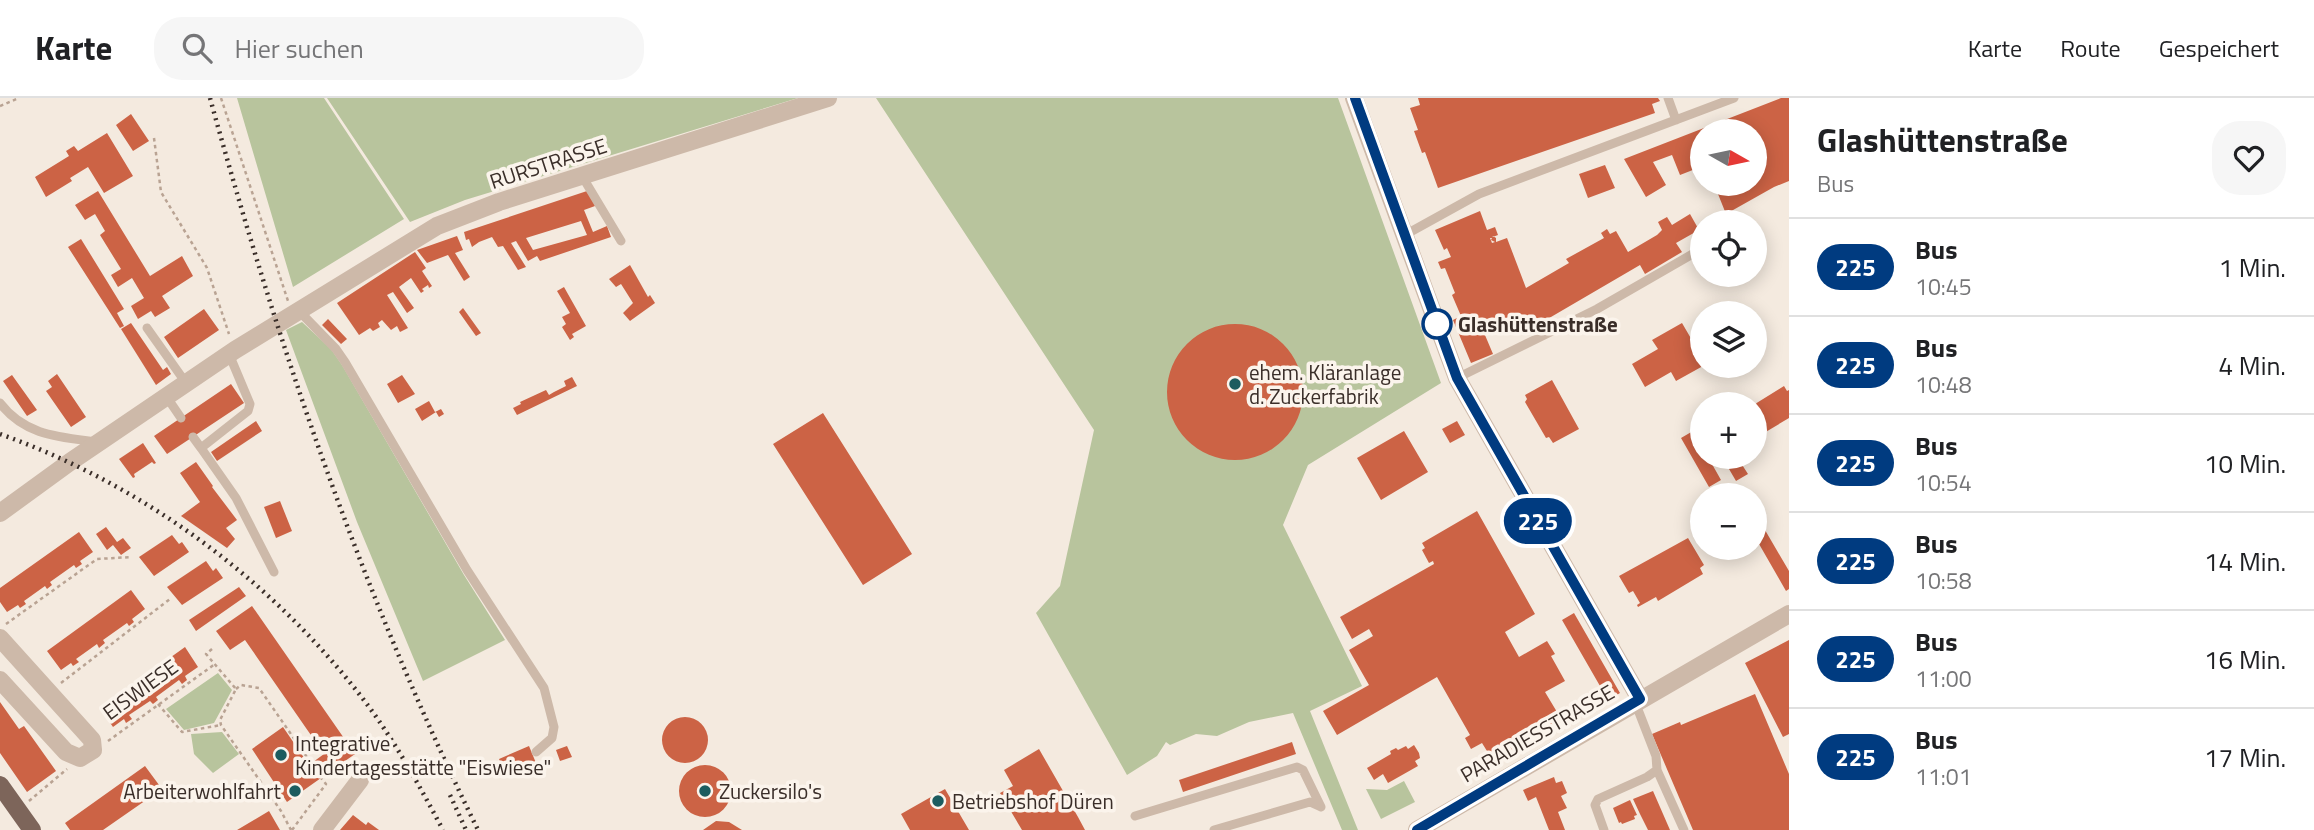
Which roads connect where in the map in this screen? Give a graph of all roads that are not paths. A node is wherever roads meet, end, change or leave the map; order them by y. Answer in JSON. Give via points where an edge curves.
{"nodes":[{"id":1,"x":828,"y":98,"type":"edge"},
{"id":2,"x":1354,"y":98,"type":"edge"},
{"id":3,"x":1668,"y":98,"type":"edge"},
{"id":4,"x":1734,"y":98,"type":"edge"},
{"id":5,"x":1676,"y":120,"type":"junction"},
{"id":6,"x":582,"y":176,"type":"junction"},
{"id":7,"x":1406,"y":237,"type":"junction"},
{"id":8,"x":621,"y":241,"type":"dead end"},
{"id":9,"x":1690,"y":255,"type":"edge"},
{"id":10,"x":295,"y":313,"type":"junction"},
{"id":11,"x":147,"y":328,"type":"dead end"},
{"id":12,"x":232,"y":352,"type":"junction"},
{"id":13,"x":1457,"y":378,"type":"junction"},
{"id":14,"x":186,"y":383,"type":"junction"},
{"id":15,"x":166,"y":396,"type":"junction"},
{"id":16,"x":0,"y":403,"type":"edge"},
{"id":17,"x":181,"y":418,"type":"dead end"},
{"id":18,"x":193,"y":437,"type":"dead end"},
{"id":19,"x":99,"y":442,"type":"junction"},
{"id":20,"x":201,"y":448,"type":"junction"},
{"id":21,"x":0,"y":513,"type":"edge"},
{"id":22,"x":274,"y":572,"type":"dead end"},
{"id":23,"x":1789,"y":614,"type":"edge"},
{"id":24,"x":0,"y":638,"type":"edge"},
{"id":25,"x":0,"y":680,"type":"edge"},
{"id":26,"x":1637,"y":701,"type":"junction"},
{"id":27,"x":537,"y":752,"type":"dead end"},
{"id":28,"x":1657,"y":770,"type":"junction"},
{"id":29,"x":360,"y":780,"type":"dead end"},
{"id":30,"x":0,"y":785,"type":"edge"},
{"id":31,"x":1136,"y":816,"type":"dead end"},
{"id":32,"x":32,"y":830,"type":"edge"},
{"id":33,"x":322,"y":830,"type":"edge"},
{"id":34,"x":1214,"y":830,"type":"edge"},
{"id":35,"x":1418,"y":830,"type":"edge"},
{"id":36,"x":1604,"y":830,"type":"edge"},
{"id":37,"x":1684,"y":830,"type":"edge"}],
"edges":[{"from":1,"to":6,"type":"street","name":"RURSTRASSE"},
{"from":2,"to":7,"type":"street"},
{"from":3,"to":5,"type":"lane"},
{"from":4,"to":5,"type":"lane"},
{"from":5,"to":7,"type":"lane","via":[[1479,194]]},
{"from":6,"to":8,"type":"lane"},
{"from":6,"to":10,"type":"street","name":"RURSTRASSE","via":[[437,226]]},
{"from":7,"to":13,"type":"street"},
{"from":9,"to":13,"type":"lane","via":[[1597,309]]},
{"from":10,"to":12,"type":"street","name":"RURSTRASSE"},
{"from":10,"to":27,"type":"lane","via":[[345,362],[467,570],[544,688],[554,727],[552,738]]},
{"from":11,"to":14,"type":"lane"},
{"from":12,"to":14,"type":"street","name":"RURSTRASSE"},
{"from":12,"to":20,"type":"lane","via":[[250,404]]},
{"from":13,"to":26,"type":"street"},
{"from":14,"to":15,"type":"street","name":"RURSTRASSE"},
{"from":15,"to":17,"type":"lane"},
{"from":15,"to":19,"type":"street","name":"RURSTRASSE"},
{"from":16,"to":19,"type":"lane","via":[[11,418],[34,430]]},
{"from":18,"to":20,"type":"lane"},
{"from":19,"to":21,"type":"street","name":"RURSTRASSE"},
{"from":20,"to":22,"type":"lane","via":[[236,498]]},
{"from":23,"to":26,"type":"street","name":"PARADIESSTRASSE"},
{"from":24,"to":25,"type":"street","name":"EISWIESE","via":[[92,740],[87,754],[66,752]]},
{"from":26,"to":28,"type":"lane"},
{"from":26,"to":35,"type":"street","name":"PARADIESSTRASSE"},
{"from":28,"to":36,"type":"lane","via":[[1598,799],[1595,805]]},
{"from":28,"to":37,"type":"lane"},
{"from":29,"to":33,"type":"street"},
{"from":30,"to":32,"type":"main road"},
{"from":31,"to":34,"type":"lane","via":[[1297,767],[1303,770],[1321,807],[1310,802]]}]}
